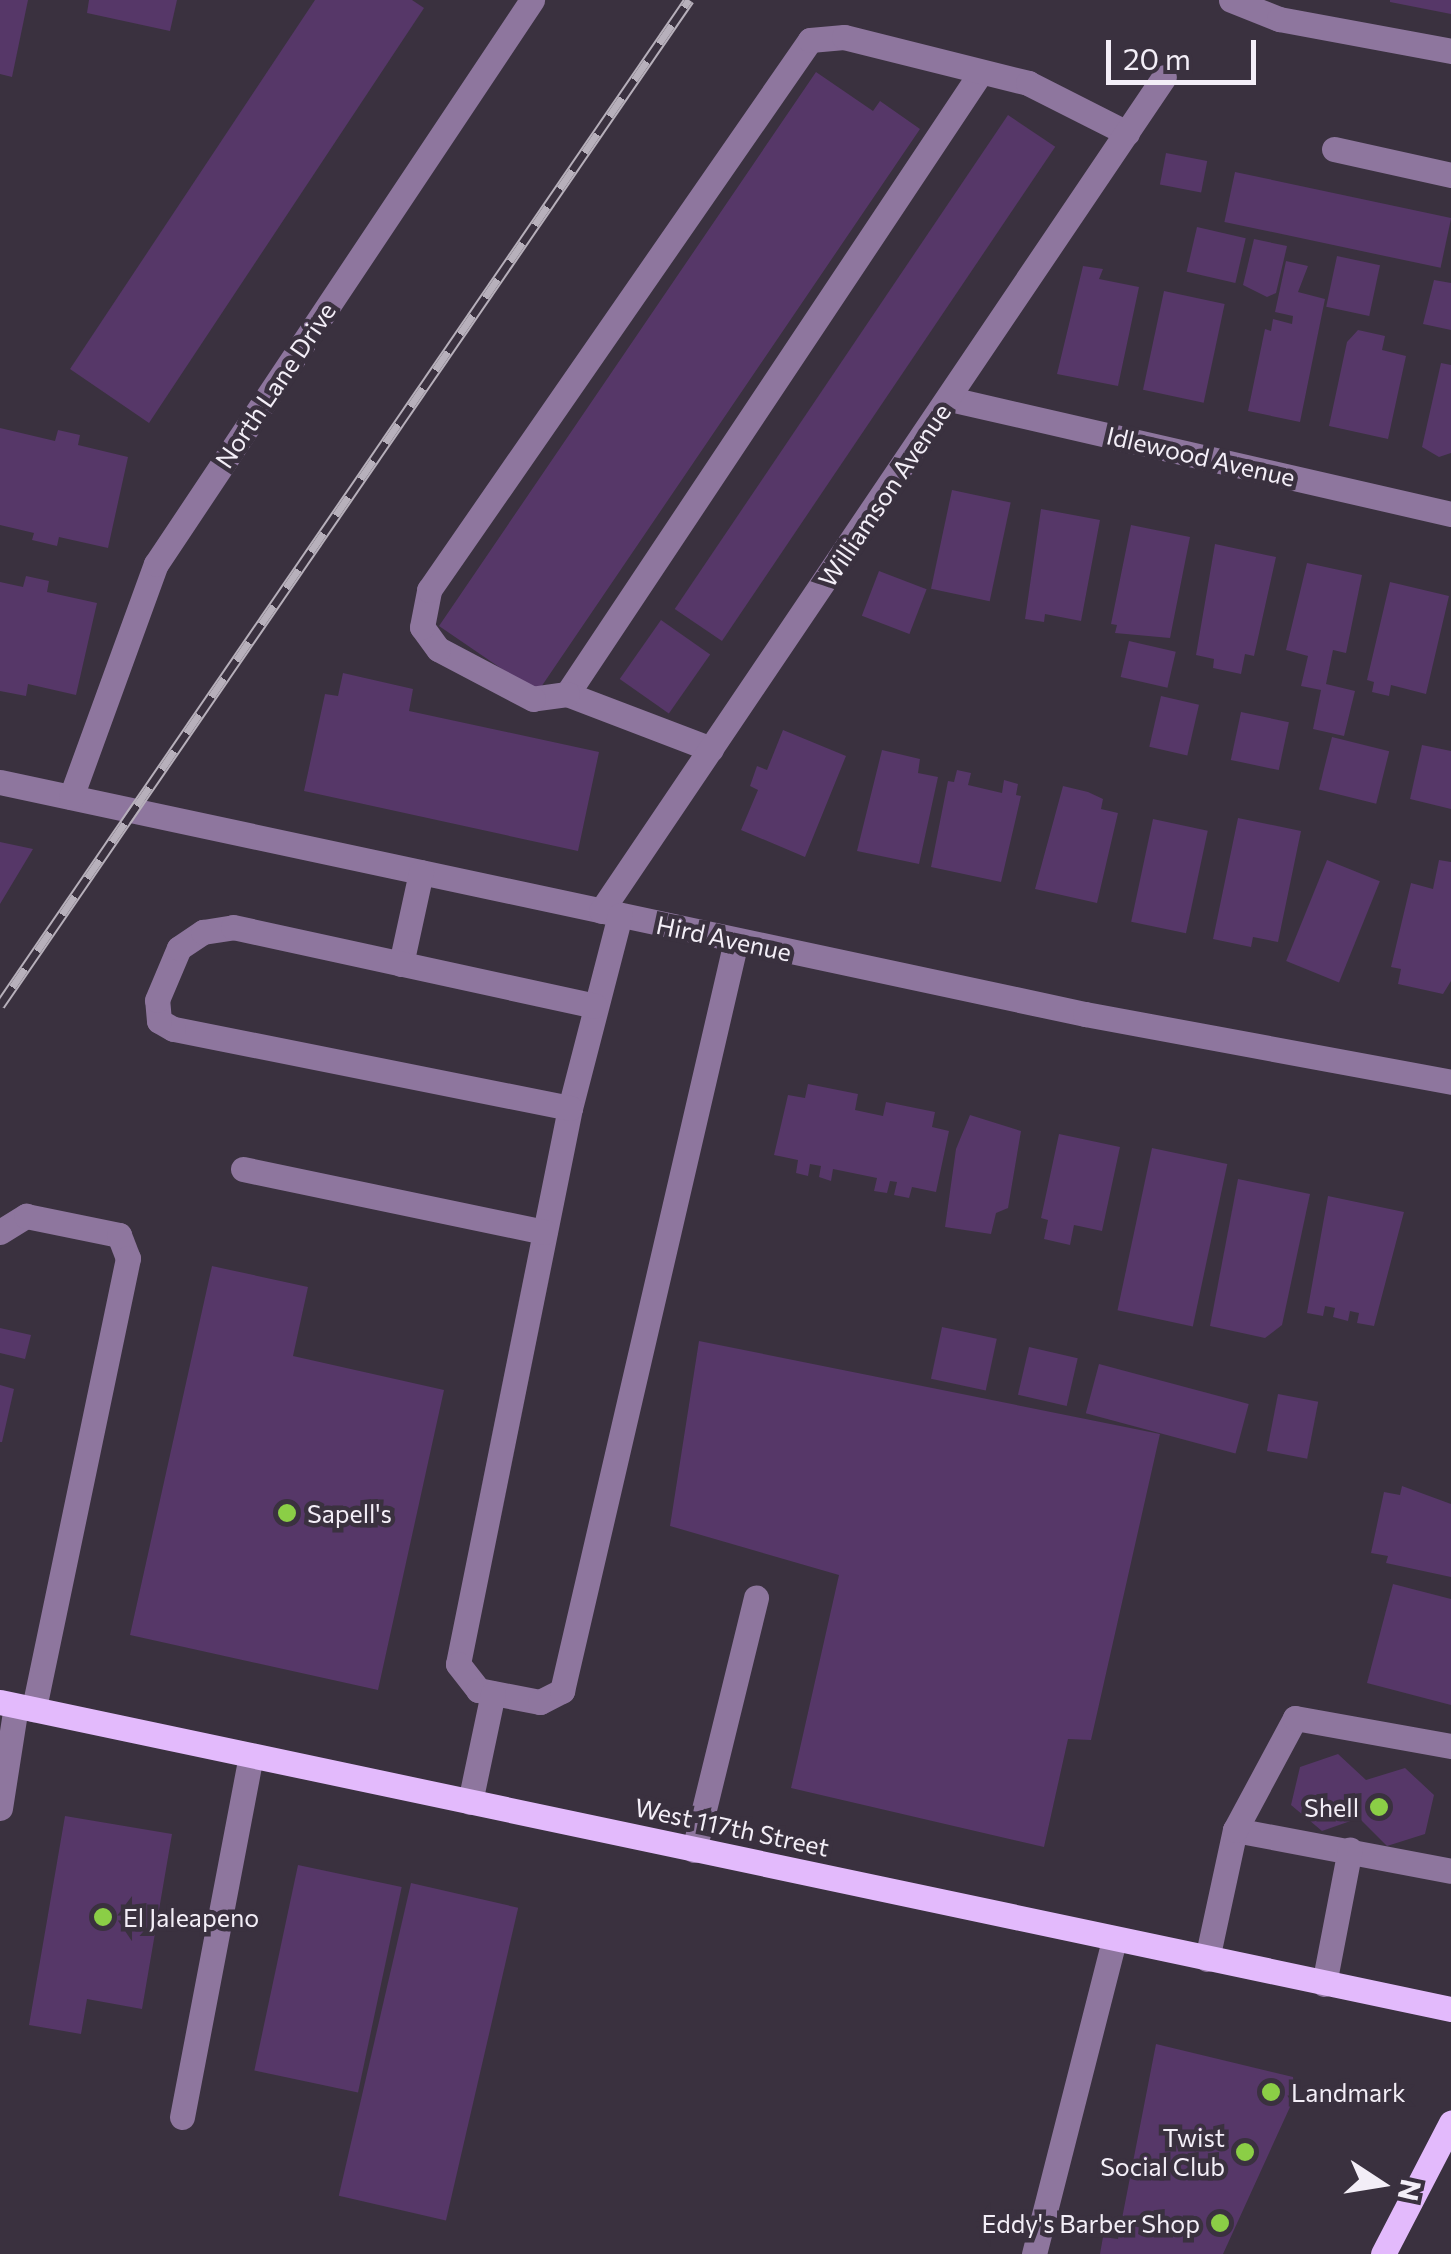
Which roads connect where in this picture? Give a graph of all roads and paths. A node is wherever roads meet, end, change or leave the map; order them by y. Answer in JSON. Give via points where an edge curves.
{"nodes":[{"id":1,"x":532,"y":0,"type":"edge"},
{"id":2,"x":1231,"y":0,"type":"edge"},
{"id":3,"x":1451,"y":51,"type":"edge"},
{"id":4,"x":981,"y":72,"type":"junction"},
{"id":5,"x":1164,"y":77,"type":"dead end"},
{"id":6,"x":1127,"y":133,"type":"junction"},
{"id":7,"x":1334,"y":149,"type":"dead end"},
{"id":8,"x":1451,"y":175,"type":"edge"},
{"id":9,"x":950,"y":399,"type":"junction"},
{"id":10,"x":1451,"y":514,"type":"edge"},
{"id":11,"x":567,"y":694,"type":"junction"},
{"id":12,"x":711,"y":749,"type":"junction"},
{"id":13,"x":0,"y":782,"type":"edge"},
{"id":14,"x":71,"y":798,"type":"junction"},
{"id":15,"x":421,"y":872,"type":"junction"},
{"id":16,"x":610,"y":913,"type":"junction"},
{"id":17,"x":736,"y":941,"type":"junction"},
{"id":18,"x":400,"y":964,"type":"junction"},
{"id":19,"x":594,"y":1006,"type":"junction"},
{"id":20,"x":1451,"y":1082,"type":"edge"},
{"id":21,"x":570,"y":1108,"type":"junction"},
{"id":22,"x":243,"y":1169,"type":"dead end"},
{"id":23,"x":0,"y":1232,"type":"edge"},
{"id":24,"x":544,"y":1232,"type":"junction"},
{"id":25,"x":756,"y":1597,"type":"dead end"},
{"id":26,"x":493,"y":1693,"type":"junction"},
{"id":27,"x":17,"y":1706,"type":"edge"},
{"id":28,"x":1451,"y":1746,"type":"edge"},
{"id":29,"x":251,"y":1756,"type":"junction"},
{"id":30,"x":470,"y":1802,"type":"junction"},
{"id":31,"x":0,"y":1808,"type":"edge"},
{"id":32,"x":1235,"y":1830,"type":"junction"},
{"id":33,"x":1350,"y":1849,"type":"junction"},
{"id":34,"x":694,"y":1850,"type":"junction"},
{"id":35,"x":1451,"y":1870,"type":"edge"},
{"id":36,"x":1114,"y":1939,"type":"junction"},
{"id":37,"x":1207,"y":1959,"type":"junction"},
{"id":38,"x":1324,"y":1984,"type":"junction"},
{"id":39,"x":1451,"y":2009,"type":"edge"},
{"id":40,"x":182,"y":2117,"type":"dead end"},
{"id":41,"x":1451,"y":2123,"type":"edge"},
{"id":42,"x":1034,"y":2254,"type":"edge"},
{"id":43,"x":1383,"y":2254,"type":"edge"}],
"edges":[{"from":1,"to":14,"type":"street","name":"North Lane Drive","via":[[156,564]]},
{"from":2,"to":3,"type":"street","via":[[1279,18]]},
{"from":4,"to":6,"type":"street","via":[[1028,84]]},
{"from":4,"to":11,"type":"street"},
{"from":4,"to":11,"type":"street","via":[[844,37],[810,40],[429,590],[422,626],[438,649],[532,699]]},
{"from":5,"to":6,"type":"street","name":"Williamson Avenue"},
{"from":6,"to":9,"type":"street","name":"Williamson Avenue"},
{"from":7,"to":8,"type":"street"},
{"from":9,"to":10,"type":"street","name":"Idlewood Avenue"},
{"from":9,"to":12,"type":"street","name":"Williamson Avenue"},
{"from":11,"to":12,"type":"street"},
{"from":12,"to":16,"type":"street","name":"Williamson Avenue"},
{"from":13,"to":14,"type":"street","name":"Hird Avenue"},
{"from":14,"to":15,"type":"street","name":"Hird Avenue"},
{"from":15,"to":16,"type":"street","name":"Hird Avenue"},
{"from":15,"to":18,"type":"street"},
{"from":16,"to":17,"type":"street","name":"Hird Avenue"},
{"from":16,"to":19,"type":"street","name":"Williamson Avenue"},
{"from":17,"to":20,"type":"street","name":"Hird Avenue"},
{"from":17,"to":26,"type":"street","via":[[562,1691],[540,1702]]},
{"from":18,"to":19,"type":"street"},
{"from":18,"to":21,"type":"street","via":[[233,927],[203,932],[179,948],[156,1000],[159,1021]]},
{"from":19,"to":21,"type":"street","name":"Williamson Avenue"},
{"from":21,"to":24,"type":"street","name":"Williamson Avenue"},
{"from":22,"to":24,"type":"street"},
{"from":23,"to":27,"type":"street","via":[[26,1216],[119,1235],[128,1258]]},
{"from":24,"to":26,"type":"street","name":"Williamson Avenue","via":[[458,1664],[464,1681]]},
{"from":25,"to":34,"type":"street"},
{"from":26,"to":30,"type":"street"},
{"from":27,"to":29,"type":"main road","name":"West 117th Street"},
{"from":27,"to":31,"type":"street"},
{"from":28,"to":32,"type":"street","via":[[1294,1718]]},
{"from":29,"to":30,"type":"main road","name":"West 117th Street"},
{"from":29,"to":40,"type":"street"},
{"from":30,"to":34,"type":"main road","name":"West 117th Street"},
{"from":32,"to":33,"type":"street"},
{"from":32,"to":37,"type":"street"},
{"from":33,"to":35,"type":"street"},
{"from":33,"to":38,"type":"street"},
{"from":34,"to":36,"type":"main road","name":"West 117th Street"},
{"from":36,"to":37,"type":"main road","name":"West 117th Street"},
{"from":36,"to":42,"type":"street"},
{"from":37,"to":38,"type":"main road","name":"West 117th Street"},
{"from":38,"to":39,"type":"main road","name":"West 117th Street"},
{"from":41,"to":43,"type":"main road"}]}
